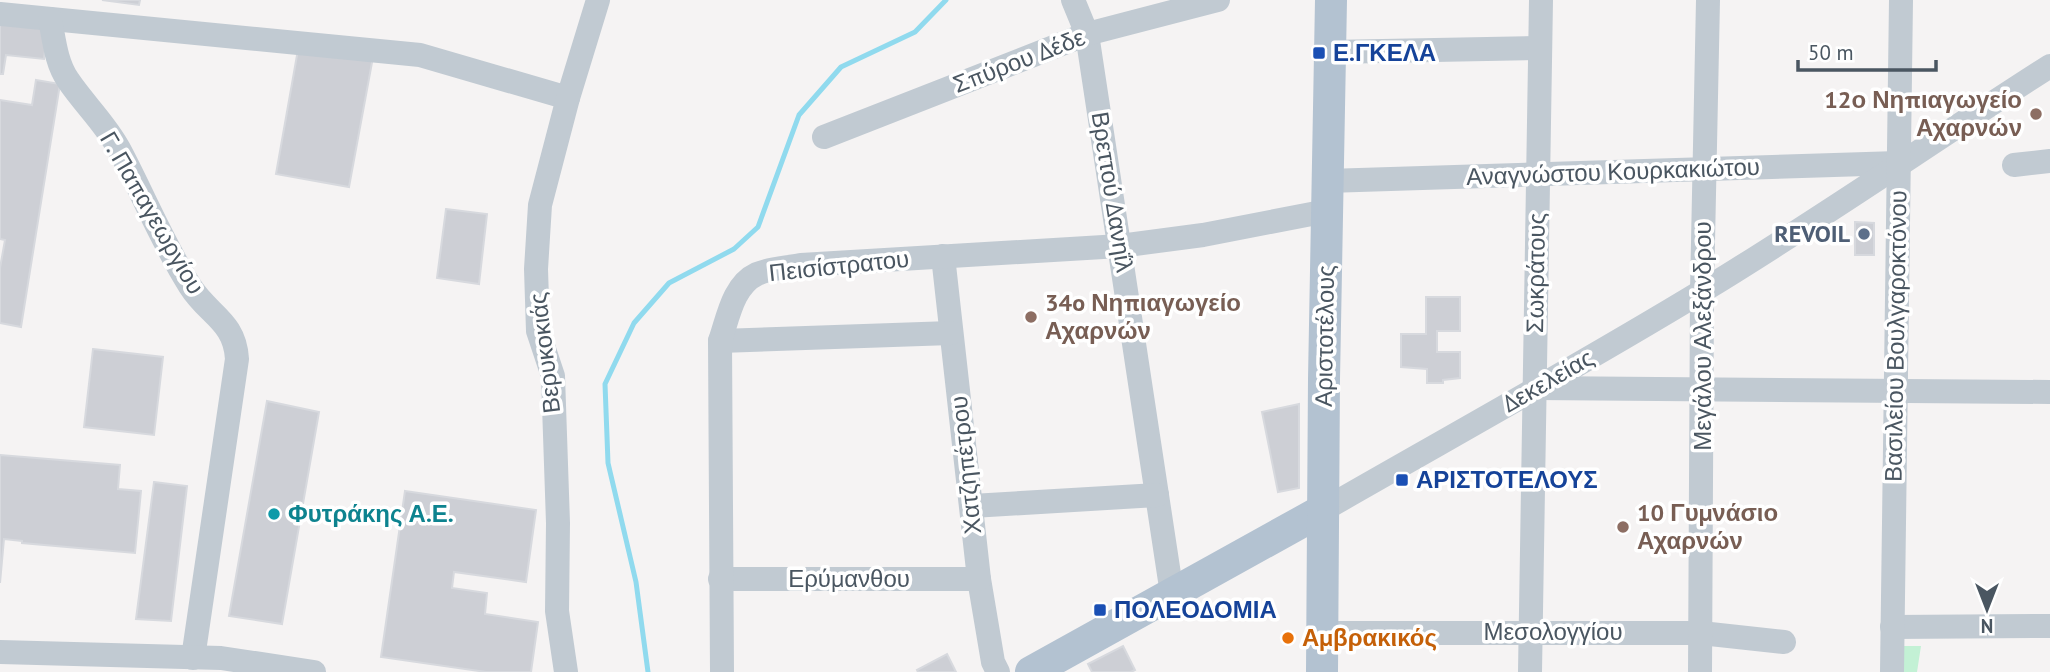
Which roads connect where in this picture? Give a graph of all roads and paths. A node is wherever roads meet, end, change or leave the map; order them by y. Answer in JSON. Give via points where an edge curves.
{"nodes":[{"id":1,"x":598,"y":0,"type":"edge"},
{"id":2,"x":1073,"y":0,"type":"edge"},
{"id":3,"x":1218,"y":0,"type":"edge"},
{"id":4,"x":1331,"y":0,"type":"edge"},
{"id":5,"x":1541,"y":0,"type":"edge"},
{"id":6,"x":1708,"y":0,"type":"edge"},
{"id":7,"x":1901,"y":0,"type":"edge"},
{"id":8,"x":0,"y":14,"type":"edge"},
{"id":9,"x":50,"y":19,"type":"junction"},
{"id":10,"x":1087,"y":34,"type":"junction"},
{"id":11,"x":1539,"y":48,"type":"junction"},
{"id":12,"x":1330,"y":51,"type":"junction"},
{"id":13,"x":2050,"y":66,"type":"edge"},
{"id":14,"x":568,"y":98,"type":"junction"},
{"id":15,"x":824,"y":137,"type":"dead end"},
{"id":16,"x":2050,"y":161,"type":"edge"},
{"id":17,"x":1898,"y":163,"type":"junction"},
{"id":18,"x":2014,"y":165,"type":"dead end"},
{"id":19,"x":1704,"y":169,"type":"junction"},
{"id":20,"x":1538,"y":174,"type":"junction"},
{"id":21,"x":1327,"y":196,"type":"junction"},
{"id":22,"x":1120,"y":246,"type":"junction"},
{"id":23,"x":943,"y":256,"type":"junction"},
{"id":24,"x":1702,"y":291,"type":"junction"},
{"id":25,"x":951,"y":332,"type":"junction"},
{"id":26,"x":720,"y":341,"type":"junction"},
{"id":27,"x":1585,"y":359,"type":"junction"},
{"id":28,"x":1535,"y":388,"type":"junction"},
{"id":29,"x":1592,"y":388,"type":"junction"},
{"id":30,"x":1703,"y":389,"type":"junction"},
{"id":31,"x":1896,"y":391,"type":"junction"},
{"id":32,"x":2050,"y":392,"type":"edge"},
{"id":33,"x":1157,"y":495,"type":"junction"},
{"id":34,"x":972,"y":506,"type":"junction"},
{"id":35,"x":1323,"y":510,"type":"junction"},
{"id":36,"x":720,"y":579,"type":"junction"},
{"id":37,"x":979,"y":579,"type":"junction"},
{"id":38,"x":1172,"y":594,"type":"junction"},
{"id":39,"x":2050,"y":626,"type":"edge"},
{"id":40,"x":1892,"y":627,"type":"junction"},
{"id":41,"x":1530,"y":631,"type":"junction"},
{"id":42,"x":1701,"y":633,"type":"junction"},
{"id":43,"x":1322,"y":634,"type":"junction"},
{"id":44,"x":1784,"y":642,"type":"dead end"},
{"id":45,"x":0,"y":652,"type":"edge"},
{"id":46,"x":192,"y":658,"type":"junction"},
{"id":47,"x":252,"y":667,"type":"edge"},
{"id":48,"x":314,"y":672,"type":"edge"},
{"id":49,"x":566,"y":672,"type":"edge"},
{"id":50,"x":722,"y":672,"type":"edge"},
{"id":51,"x":998,"y":672,"type":"edge"},
{"id":52,"x":1031,"y":672,"type":"edge"},
{"id":53,"x":1322,"y":672,"type":"edge"},
{"id":54,"x":1530,"y":672,"type":"edge"},
{"id":55,"x":1700,"y":672,"type":"edge"},
{"id":56,"x":1892,"y":672,"type":"edge"}],
"edges":[{"from":1,"to":14,"type":"street","name":"Βερυκοκιάς"},
{"from":2,"to":10,"type":"street","name":"Βρεττού Δανηΐλ"},
{"from":3,"to":10,"type":"street","name":"Σπύρου Δέδε"},
{"from":4,"to":12,"type":"main road","name":"Αριστοτέλους"},
{"from":5,"to":11,"type":"street","name":"Σωκράτους"},
{"from":6,"to":19,"type":"street","name":"Μεγάλου Αλεξάνδρου"},
{"from":7,"to":17,"type":"street","name":"Βασιλείου Βουλγαροκτόνου"},
{"from":8,"to":9,"type":"street"},
{"from":9,"to":14,"type":"street","via":[[420,55]]},
{"from":9,"to":46,"type":"street","name":"Γ. Παπαγεωργίου","via":[[67,79],[117,146],[192,289],[230,329],[236,345]]},
{"from":10,"to":15,"type":"street","name":"Σπύρου Δέδε"},
{"from":10,"to":22,"type":"street","name":"Βρεττού Δανηΐλ"},
{"from":11,"to":12,"type":"street"},
{"from":11,"to":20,"type":"street","name":"Σωκράτους"},
{"from":12,"to":21,"type":"main road","name":"Αριστοτέλους"},
{"from":13,"to":17,"type":"street","name":"Δεκελείας"},
{"from":14,"to":49,"type":"street","name":"Βερυκοκιάς","via":[[540,205],[536,269],[538,331],[553,376],[556,611]]},
{"from":16,"to":18,"type":"street"},
{"from":17,"to":19,"type":"street","name":"Αναγνώστου Κουρκακιώτου"},
{"from":17,"to":24,"type":"street","name":"Δεκελείας"},
{"from":17,"to":31,"type":"street","name":"Βασιλείου Βουλγαροκτόνου"},
{"from":19,"to":20,"type":"street","name":"Αναγνώστου Κουρκακιώτου"},
{"from":19,"to":24,"type":"street","name":"Μεγάλου Αλεξάνδρου"},
{"from":20,"to":21,"type":"street","name":"Αναγνώστου Κουρκακιώτου"},
{"from":20,"to":28,"type":"street","name":"Σωκράτους"},
{"from":21,"to":22,"type":"street","name":"Πεισίστρατου","via":[[1203,235]]},
{"from":21,"to":35,"type":"main road","name":"Αριστοτέλους"},
{"from":22,"to":23,"type":"street","name":"Πεισίστρατου"},
{"from":22,"to":33,"type":"street","name":"Βρεττού Δανηΐλ"},
{"from":23,"to":25,"type":"street","name":"Χατζηπέτρου"},
{"from":23,"to":26,"type":"street","name":"Πεισίστρατου","via":[[801,265],[758,274],[743,285]]},
{"from":24,"to":27,"type":"street","name":"Δεκελείας"},
{"from":24,"to":30,"type":"street","name":"Μεγάλου Αλεξάνδρου"},
{"from":25,"to":26,"type":"street"},
{"from":25,"to":34,"type":"street","name":"Χατζηπέτρου"},
{"from":26,"to":36,"type":"street","name":"Πεισίστρατου"},
{"from":27,"to":28,"type":"street","name":"Δεκελείας"},
{"from":27,"to":29,"type":"street"},
{"from":28,"to":29,"type":"street"},
{"from":28,"to":35,"type":"street","name":"Δεκελείας"},
{"from":28,"to":41,"type":"street","name":"Σωκράτους"},
{"from":29,"to":30,"type":"street"},
{"from":30,"to":31,"type":"street"},
{"from":30,"to":42,"type":"street","name":"Μεγάλου Αλεξάνδρου"},
{"from":31,"to":32,"type":"street"},
{"from":31,"to":40,"type":"street","name":"Βασιλείου Βουλγαροκτόνου"},
{"from":33,"to":34,"type":"street"},
{"from":33,"to":38,"type":"street","name":"Βρεττού Δανηΐλ"},
{"from":34,"to":37,"type":"street","name":"Χατζηπέτρου"},
{"from":35,"to":38,"type":"main road","name":"Δεκελείας"},
{"from":35,"to":43,"type":"main road","name":"Αριστοτέλους"},
{"from":36,"to":37,"type":"street","name":"Ερύμανθου"},
{"from":36,"to":50,"type":"street","name":"Πεισίστρατου"},
{"from":37,"to":51,"type":"street","name":"Χατζηπέτρου"},
{"from":38,"to":52,"type":"main road","name":"Δεκελείας"},
{"from":39,"to":40,"type":"street"},
{"from":40,"to":56,"type":"street","name":"Βασιλείου Βουλγαροκτόνου"},
{"from":41,"to":42,"type":"street","name":"Μεσολογγίου"},
{"from":41,"to":43,"type":"street","name":"Μεσολογγίου"},
{"from":41,"to":54,"type":"street","name":"Σωκράτους"},
{"from":42,"to":44,"type":"street","name":"Μεσολογγίου"},
{"from":42,"to":55,"type":"street","name":"Μεγάλου Αλεξάνδρου"},
{"from":43,"to":53,"type":"main road","name":"Αριστοτέλους"},
{"from":45,"to":46,"type":"street"},
{"from":46,"to":47,"type":"street"},
{"from":47,"to":48,"type":"street"}]}
